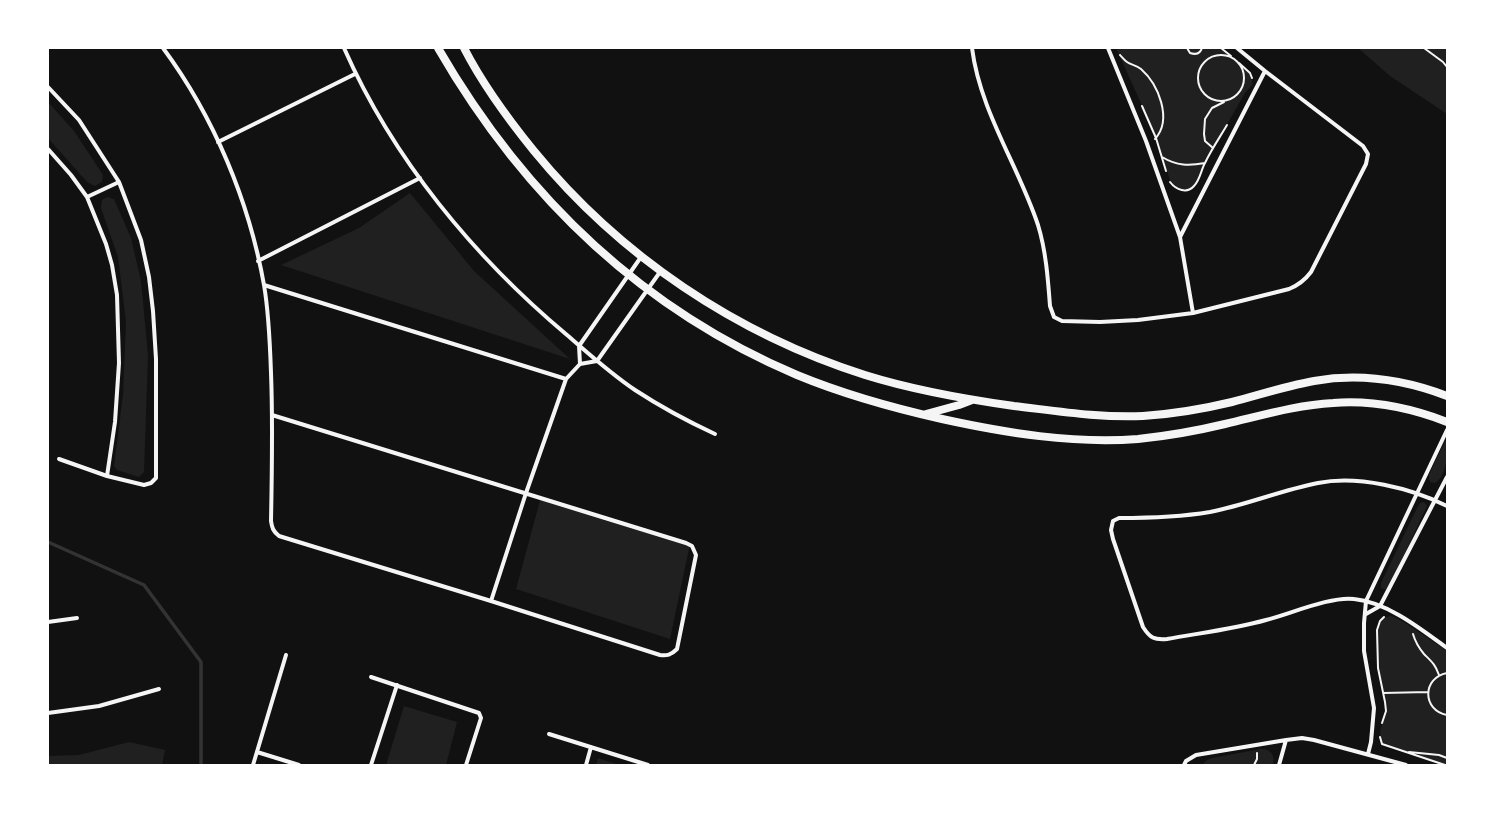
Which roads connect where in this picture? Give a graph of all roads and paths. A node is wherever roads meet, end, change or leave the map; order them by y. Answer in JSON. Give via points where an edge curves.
{"nodes":[{"id":1,"x":163,"y":48,"type":"edge"},
{"id":2,"x":344,"y":48,"type":"edge"},
{"id":3,"x":438,"y":48,"type":"edge"},
{"id":4,"x":464,"y":48,"type":"edge"},
{"id":5,"x":972,"y":48,"type":"edge"},
{"id":6,"x":1108,"y":48,"type":"edge"},
{"id":7,"x":1187,"y":48,"type":"edge"},
{"id":8,"x":1202,"y":48,"type":"edge"},
{"id":9,"x":1221,"y":48,"type":"edge"},
{"id":10,"x":1237,"y":48,"type":"edge"},
{"id":11,"x":1424,"y":48,"type":"edge"},
{"id":12,"x":1233,"y":58,"type":"junction"},
{"id":13,"x":1121,"y":59,"type":"dead end"},
{"id":14,"x":1239,"y":63,"type":"junction"},
{"id":15,"x":1447,"y":67,"type":"edge"},
{"id":16,"x":1265,"y":71,"type":"junction"},
{"id":17,"x":355,"y":74,"type":"junction"},
{"id":18,"x":1253,"y":81,"type":"dead end"},
{"id":19,"x":48,"y":87,"type":"edge"},
{"id":20,"x":1228,"y":100,"type":"junction"},
{"id":21,"x":1139,"y":101,"type":"dead end"},
{"id":22,"x":1229,"y":121,"type":"dead end"},
{"id":23,"x":1156,"y":138,"type":"junction"},
{"id":24,"x":1146,"y":141,"type":"junction"},
{"id":25,"x":218,"y":142,"type":"junction"},
{"id":26,"x":1213,"y":148,"type":"junction"},
{"id":27,"x":48,"y":149,"type":"edge"},
{"id":28,"x":1222,"y":155,"type":"junction"},
{"id":29,"x":1162,"y":156,"type":"junction"},
{"id":30,"x":1205,"y":163,"type":"junction"},
{"id":31,"x":420,"y":178,"type":"junction"},
{"id":32,"x":119,"y":182,"type":"junction"},
{"id":33,"x":87,"y":197,"type":"junction"},
{"id":34,"x":1180,"y":237,"type":"junction"},
{"id":35,"x":641,"y":257,"type":"junction"},
{"id":36,"x":258,"y":261,"type":"junction"},
{"id":37,"x":660,"y":272,"type":"junction"},
{"id":38,"x":629,"y":275,"type":"junction"},
{"id":39,"x":264,"y":285,"type":"junction"},
{"id":40,"x":648,"y":290,"type":"junction"},
{"id":41,"x":1193,"y":313,"type":"junction"},
{"id":42,"x":579,"y":346,"type":"junction"},
{"id":43,"x":597,"y":361,"type":"junction"},
{"id":44,"x":580,"y":364,"type":"junction"},
{"id":45,"x":566,"y":379,"type":"junction"},
{"id":46,"x":1447,"y":396,"type":"edge"},
{"id":47,"x":972,"y":400,"type":"junction"},
{"id":48,"x":272,"y":415,"type":"junction"},
{"id":49,"x":923,"y":415,"type":"junction"},
{"id":50,"x":1447,"y":422,"type":"edge"},
{"id":51,"x":1447,"y":430,"type":"edge"},
{"id":52,"x":715,"y":434,"type":"dead end"},
{"id":53,"x":59,"y":459,"type":"dead end"},
{"id":54,"x":107,"y":476,"type":"junction"},
{"id":55,"x":1447,"y":477,"type":"edge"},
{"id":56,"x":526,"y":493,"type":"junction"},
{"id":57,"x":1416,"y":494,"type":"junction"},
{"id":58,"x":1436,"y":501,"type":"junction"},
{"id":59,"x":1447,"y":506,"type":"edge"},
{"id":60,"x":491,"y":601,"type":"junction"},
{"id":61,"x":1366,"y":601,"type":"junction"},
{"id":62,"x":1380,"y":606,"type":"junction"},
{"id":63,"x":1366,"y":614,"type":"junction"},
{"id":64,"x":1384,"y":617,"type":"dead end"},
{"id":65,"x":77,"y":618,"type":"dead end"},
{"id":66,"x":48,"y":622,"type":"edge"},
{"id":67,"x":1412,"y":633,"type":"dead end"},
{"id":68,"x":1447,"y":648,"type":"edge"},
{"id":69,"x":286,"y":655,"type":"dead end"},
{"id":70,"x":1447,"y":673,"type":"edge"},
{"id":71,"x":1439,"y":675,"type":"junction"},
{"id":72,"x":372,"y":677,"type":"dead end"},
{"id":73,"x":397,"y":685,"type":"junction"},
{"id":74,"x":159,"y":689,"type":"dead end"},
{"id":75,"x":1428,"y":692,"type":"junction"},
{"id":76,"x":1383,"y":693,"type":"junction"},
{"id":77,"x":1372,"y":695,"type":"junction"},
{"id":78,"x":48,"y":713,"type":"edge"},
{"id":79,"x":1447,"y":715,"type":"edge"},
{"id":80,"x":1381,"y":725,"type":"dead end"},
{"id":81,"x":1380,"y":730,"type":"dead end"},
{"id":82,"x":549,"y":734,"type":"dead end"},
{"id":83,"x":1286,"y":740,"type":"junction"},
{"id":84,"x":591,"y":747,"type":"junction"},
{"id":85,"x":1256,"y":750,"type":"dead end"},
{"id":86,"x":257,"y":752,"type":"junction"},
{"id":87,"x":1403,"y":752,"type":"junction"},
{"id":88,"x":1368,"y":754,"type":"junction"},
{"id":89,"x":1447,"y":758,"type":"edge"},
{"id":90,"x":253,"y":765,"type":"edge"},
{"id":91,"x":298,"y":765,"type":"edge"},
{"id":92,"x":371,"y":765,"type":"edge"},
{"id":93,"x":466,"y":765,"type":"edge"},
{"id":94,"x":586,"y":765,"type":"edge"},
{"id":95,"x":648,"y":765,"type":"edge"},
{"id":96,"x":1184,"y":765,"type":"edge"},
{"id":97,"x":1254,"y":765,"type":"edge"},
{"id":98,"x":1279,"y":765,"type":"edge"},
{"id":99,"x":1406,"y":765,"type":"edge"},
{"id":100,"x":1445,"y":765,"type":"edge"}],
"edges":[{"from":1,"to":25,"type":"street","via":[[192,90]]},
{"from":2,"to":17,"type":"street"},
{"from":3,"to":38,"type":"main road","via":[[470,100],[524,173],[576,229]]},
{"from":4,"to":35,"type":"main road","via":[[485,84],[542,161],[604,225]]},
{"from":5,"to":41,"type":"street","via":[[986,106],[1038,224],[1046,262],[1050,306],[1054,317],[1070,322],[1100,322]]},
{"from":6,"to":24,"type":"street"},
{"from":7,"to":8,"type":"path","via":[[1190,53],[1195,54]]},
{"from":9,"to":12,"type":"path"},
{"from":10,"to":16,"type":"street"},
{"from":11,"to":15,"type":"path"},
{"from":12,"to":14,"type":"path"},
{"from":12,"to":20,"type":"path","via":[[1226,55],[1211,57],[1204,62],[1198,75],[1198,83],[1206,96],[1213,100]]},
{"from":13,"to":23,"type":"path","via":[[1118,53],[1140,69],[1158,93],[1163,117],[1161,130]]},
{"from":14,"to":18,"type":"path","via":[[1250,73]]},
{"from":14,"to":20,"type":"path","via":[[1243,69],[1244,84],[1235,97]]},
{"from":16,"to":28,"type":"street"},
{"from":16,"to":41,"type":"street","via":[[1363,146],[1368,159],[1312,272],[1306,279],[1289,289]]},
{"from":17,"to":25,"type":"street"},
{"from":17,"to":31,"type":"street"},
{"from":19,"to":32,"type":"street","via":[[79,120]]},
{"from":20,"to":26,"type":"path","via":[[1212,108],[1204,119],[1205,141]]},
{"from":21,"to":23,"type":"path"},
{"from":22,"to":26,"type":"path"},
{"from":23,"to":24,"type":"path"},
{"from":23,"to":29,"type":"path"},
{"from":24,"to":34,"type":"street"},
{"from":25,"to":36,"type":"street","via":[[246,211]]},
{"from":26,"to":28,"type":"path"},
{"from":26,"to":30,"type":"path"},
{"from":27,"to":33,"type":"street"},
{"from":28,"to":34,"type":"street"},
{"from":29,"to":30,"type":"path","via":[[1176,164]]},
{"from":29,"to":30,"type":"path","via":[[1171,183],[1182,190],[1195,185]]},
{"from":31,"to":36,"type":"street"},
{"from":31,"to":42,"type":"street","via":[[442,209],[489,263],[536,310]]},
{"from":32,"to":33,"type":"street"},
{"from":32,"to":54,"type":"street","via":[[140,240],[149,277],[156,360],[156,478],[144,485]]},
{"from":33,"to":54,"type":"street","via":[[106,244],[117,295],[118,370],[115,422]]},
{"from":34,"to":41,"type":"street"},
{"from":35,"to":37,"type":"main road"},
{"from":35,"to":38,"type":"street"},
{"from":36,"to":39,"type":"street"},
{"from":37,"to":40,"type":"street"},
{"from":37,"to":47,"type":"main road","via":[[706,303],[796,349],[866,375]]},
{"from":38,"to":40,"type":"main road"},
{"from":38,"to":42,"type":"street"},
{"from":39,"to":45,"type":"street"},
{"from":39,"to":48,"type":"street","via":[[270,337]]},
{"from":40,"to":43,"type":"street"},
{"from":40,"to":49,"type":"main road","via":[[709,331],[772,364],[851,394]]},
{"from":42,"to":43,"type":"street"},
{"from":42,"to":44,"type":"street"},
{"from":43,"to":44,"type":"street"},
{"from":43,"to":52,"type":"street","via":[[673,414]]},
{"from":44,"to":45,"type":"street"},
{"from":45,"to":56,"type":"street"},
{"from":46,"to":47,"type":"main road","via":[[1410,384],[1363,378],[1314,381],[1194,410],[1141,416],[1079,414]]},
{"from":47,"to":49,"type":"main road"},
{"from":48,"to":56,"type":"street"},
{"from":48,"to":60,"type":"street","via":[[271,521],[274,532],[279,536]]},
{"from":49,"to":50,"type":"main road","via":[[1032,435],[1105,440],[1183,433],[1300,407],[1333,403],[1395,406]]},
{"from":51,"to":57,"type":"street"},
{"from":53,"to":54,"type":"street"},
{"from":55,"to":58,"type":"street"},
{"from":56,"to":60,"type":"street"},
{"from":56,"to":60,"type":"street","via":[[692,546],[696,555],[676,649],[672,654],[660,655]]},
{"from":57,"to":58,"type":"street"},
{"from":57,"to":61,"type":"street"},
{"from":57,"to":61,"type":"street","via":[[1375,483],[1328,481],[1211,512],[1169,517],[1119,518],[1113,521],[1113,539],[1143,627],[1156,640],[1265,621],[1347,598]]},
{"from":58,"to":59,"type":"street"},
{"from":58,"to":62,"type":"street"},
{"from":61,"to":62,"type":"street"},
{"from":61,"to":63,"type":"street"},
{"from":62,"to":63,"type":"street"},
{"from":62,"to":68,"type":"street","via":[[1425,631]]},
{"from":63,"to":77,"type":"street","via":[[1364,651]]},
{"from":64,"to":76,"type":"path","via":[[1377,630],[1378,668]]},
{"from":65,"to":66,"type":"street"},
{"from":67,"to":71,"type":"path","via":[[1424,654],[1433,661]]},
{"from":69,"to":86,"type":"street"},
{"from":70,"to":71,"type":"path"},
{"from":71,"to":75,"type":"path","via":[[1429,685]]},
{"from":72,"to":73,"type":"street"},
{"from":73,"to":92,"type":"street"},
{"from":73,"to":93,"type":"street","via":[[479,713],[481,718]]},
{"from":74,"to":78,"type":"street","via":[[99,706]]},
{"from":75,"to":76,"type":"path"},
{"from":75,"to":79,"type":"path","via":[[1431,705]]},
{"from":76,"to":77,"type":"path"},
{"from":76,"to":80,"type":"path","via":[[1386,711]]},
{"from":77,"to":88,"type":"street","via":[[1374,708]]},
{"from":81,"to":87,"type":"path","via":[[1382,744]]},
{"from":82,"to":84,"type":"street"},
{"from":83,"to":88,"type":"street","via":[[1314,740]]},
{"from":83,"to":96,"type":"street","via":[[1196,755]]},
{"from":83,"to":98,"type":"street"},
{"from":84,"to":94,"type":"street"},
{"from":84,"to":95,"type":"street"},
{"from":85,"to":97,"type":"path","via":[[1257,759]]},
{"from":86,"to":90,"type":"street"},
{"from":86,"to":91,"type":"street"},
{"from":87,"to":89,"type":"path"},
{"from":87,"to":100,"type":"path"},
{"from":88,"to":99,"type":"street"}]}
